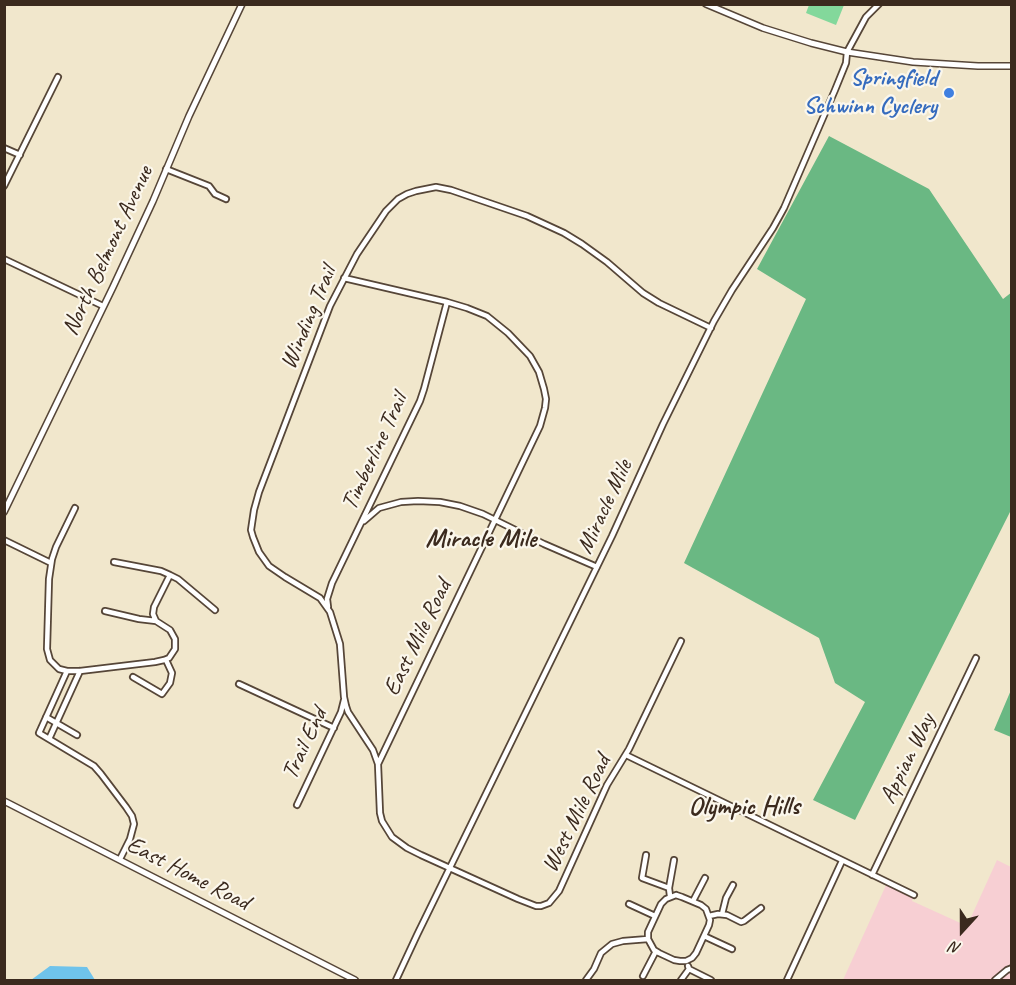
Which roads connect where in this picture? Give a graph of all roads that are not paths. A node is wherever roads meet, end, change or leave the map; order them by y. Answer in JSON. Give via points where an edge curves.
{"nodes":[{"id":1,"x":242,"y":4,"type":"edge"},
{"id":2,"x":706,"y":4,"type":"edge"},
{"id":3,"x":879,"y":4,"type":"edge"},
{"id":4,"x":847,"y":52,"type":"junction"},
{"id":5,"x":1011,"y":66,"type":"edge"},
{"id":6,"x":58,"y":77,"type":"dead end"},
{"id":7,"x":4,"y":148,"type":"edge"},
{"id":8,"x":20,"y":155,"type":"junction"},
{"id":9,"x":166,"y":169,"type":"junction"},
{"id":10,"x":4,"y":186,"type":"edge"},
{"id":11,"x":226,"y":199,"type":"dead end"},
{"id":12,"x":4,"y":259,"type":"edge"},
{"id":13,"x":344,"y":278,"type":"junction"},
{"id":14,"x":447,"y":302,"type":"junction"},
{"id":15,"x":103,"y":306,"type":"junction"},
{"id":16,"x":711,"y":328,"type":"junction"},
{"id":17,"x":75,"y":508,"type":"dead end"},
{"id":18,"x":4,"y":512,"type":"edge"},
{"id":19,"x":495,"y":519,"type":"junction"},
{"id":20,"x":361,"y":524,"type":"junction"},
{"id":21,"x":4,"y":540,"type":"edge"},
{"id":22,"x":51,"y":562,"type":"junction"},
{"id":23,"x":114,"y":562,"type":"dead end"},
{"id":24,"x":597,"y":567,"type":"junction"},
{"id":25,"x":170,"y":575,"type":"junction"},
{"id":26,"x":215,"y":610,"type":"dead end"},
{"id":27,"x":105,"y":611,"type":"dead end"},
{"id":28,"x":330,"y":612,"type":"junction"},
{"id":29,"x":156,"y":621,"type":"junction"},
{"id":30,"x":681,"y":641,"type":"dead end"},
{"id":31,"x":976,"y":658,"type":"dead end"},
{"id":32,"x":166,"y":660,"type":"junction"},
{"id":33,"x":67,"y":671,"type":"junction"},
{"id":34,"x":80,"y":672,"type":"junction"},
{"id":35,"x":133,"y":678,"type":"dead end"},
{"id":36,"x":239,"y":684,"type":"dead end"},
{"id":37,"x":344,"y":697,"type":"junction"},
{"id":38,"x":46,"y":717,"type":"junction"},
{"id":39,"x":57,"y":723,"type":"junction"},
{"id":40,"x":334,"y":728,"type":"junction"},
{"id":41,"x":77,"y":735,"type":"dead end"},
{"id":42,"x":49,"y":739,"type":"junction"},
{"id":43,"x":626,"y":755,"type":"junction"},
{"id":44,"x":378,"y":764,"type":"junction"},
{"id":45,"x":4,"y":801,"type":"edge"},
{"id":46,"x":297,"y":805,"type":"dead end"},
{"id":47,"x":646,"y":855,"type":"dead end"},
{"id":48,"x":120,"y":859,"type":"junction"},
{"id":49,"x":674,"y":860,"type":"dead end"},
{"id":50,"x":842,"y":861,"type":"junction"},
{"id":51,"x":450,"y":868,"type":"junction"},
{"id":52,"x":872,"y":875,"type":"junction"},
{"id":53,"x":705,"y":878,"type":"dead end"},
{"id":54,"x":733,"y":885,"type":"dead end"},
{"id":55,"x":669,"y":888,"type":"junction"},
{"id":56,"x":670,"y":896,"type":"junction"},
{"id":57,"x":914,"y":896,"type":"dead end"},
{"id":58,"x":693,"y":902,"type":"junction"},
{"id":59,"x":629,"y":904,"type":"dead end"},
{"id":60,"x":761,"y":908,"type":"dead end"},
{"id":61,"x":722,"y":914,"type":"junction"},
{"id":62,"x":656,"y":916,"type":"junction"},
{"id":63,"x":709,"y":916,"type":"junction"},
{"id":64,"x":704,"y":936,"type":"junction"},
{"id":65,"x":648,"y":939,"type":"junction"},
{"id":66,"x":732,"y":949,"type":"dead end"},
{"id":67,"x":656,"y":951,"type":"junction"},
{"id":68,"x":686,"y":961,"type":"junction"},
{"id":69,"x":1011,"y":968,"type":"edge"},
{"id":70,"x":689,"y":969,"type":"junction"},
{"id":71,"x":643,"y":976,"type":"dead end"},
{"id":72,"x":355,"y":981,"type":"edge"},
{"id":73,"x":396,"y":981,"type":"edge"},
{"id":74,"x":586,"y":981,"type":"edge"},
{"id":75,"x":681,"y":981,"type":"edge"},
{"id":76,"x":711,"y":981,"type":"edge"},
{"id":77,"x":787,"y":981,"type":"edge"},
{"id":78,"x":995,"y":981,"type":"edge"}],
"edges":[{"from":1,"to":9,"type":"street","name":"North Belmont Avenue"},
{"from":2,"to":4,"type":"street","via":[[780,33]]},
{"from":3,"to":4,"type":"street","name":"Miracle Mile","via":[[866,17]]},
{"from":4,"to":5,"type":"street","via":[[913,62]]},
{"from":4,"to":16,"type":"street","name":"Miracle Mile","via":[[846,63],[784,208]]},
{"from":6,"to":8,"type":"street"},
{"from":7,"to":8,"type":"street"},
{"from":8,"to":10,"type":"street"},
{"from":9,"to":11,"type":"street","via":[[208,186]]},
{"from":9,"to":15,"type":"street","name":"North Belmont Avenue"},
{"from":12,"to":15,"type":"street"},
{"from":13,"to":14,"type":"street","name":"East Mile Road"},
{"from":13,"to":16,"type":"street","name":"Winding Trail","via":[[374,227],[398,199],[428,188],[442,188],[527,216],[564,233],[597,254],[643,293]]},
{"from":13,"to":28,"type":"street","name":"Winding Trail","via":[[270,460],[252,522],[253,537],[264,560],[320,598]]},
{"from":14,"to":19,"type":"street","name":"East Mile Road","via":[[487,316],[508,333],[535,364],[544,389],[545,408],[540,426]]},
{"from":14,"to":20,"type":"street","name":"Timberline Trail","via":[[420,401]]},
{"from":15,"to":18,"type":"street","name":"North Belmont Avenue"},
{"from":16,"to":24,"type":"street","name":"Miracle Mile"},
{"from":17,"to":22,"type":"street"},
{"from":19,"to":20,"type":"street","via":[[460,506],[418,501],[379,508]]},
{"from":19,"to":24,"type":"street"},
{"from":19,"to":44,"type":"street","name":"East Mile Road"},
{"from":20,"to":28,"type":"street","name":"Timberline Trail","via":[[328,593]]},
{"from":21,"to":22,"type":"street"},
{"from":22,"to":33,"type":"street","via":[[47,649],[54,665]]},
{"from":23,"to":25,"type":"street"},
{"from":24,"to":51,"type":"street","name":"Miracle Mile"},
{"from":25,"to":26,"type":"street"},
{"from":25,"to":29,"type":"street","via":[[153,611]]},
{"from":27,"to":29,"type":"street"},
{"from":28,"to":37,"type":"street","name":"Winding Trail","via":[[340,644]]},
{"from":29,"to":32,"type":"street","via":[[170,630],[175,639],[175,649]]},
{"from":30,"to":43,"type":"street","name":"West Mile Road"},
{"from":31,"to":52,"type":"street","name":"Appian Way"},
{"from":32,"to":34,"type":"street"},
{"from":32,"to":35,"type":"street","via":[[172,673],[162,694]]},
{"from":33,"to":34,"type":"street"},
{"from":33,"to":38,"type":"street"},
{"from":34,"to":39,"type":"street"},
{"from":36,"to":40,"type":"street"},
{"from":37,"to":40,"type":"street","name":"Trail End"},
{"from":37,"to":44,"type":"street","name":"Winding Trail","via":[[348,712]]},
{"from":38,"to":39,"type":"street"},
{"from":38,"to":42,"type":"street","via":[[39,733]]},
{"from":39,"to":41,"type":"street"},
{"from":39,"to":42,"type":"street"},
{"from":40,"to":46,"type":"street","name":"Trail End"},
{"from":42,"to":48,"type":"street","via":[[94,766],[132,816],[133,830]]},
{"from":43,"to":50,"type":"street"},
{"from":43,"to":51,"type":"street","name":"West Mile Road","via":[[608,785],[560,891],[549,903],[531,904]]},
{"from":44,"to":51,"type":"street","name":"East Mile Road","via":[[380,813],[386,829],[407,848]]},
{"from":45,"to":48,"type":"street","name":"East Home Road"},
{"from":47,"to":55,"type":"street","via":[[642,878]]},
{"from":48,"to":72,"type":"street","name":"East Home Road"},
{"from":49,"to":55,"type":"street"},
{"from":50,"to":52,"type":"street"},
{"from":50,"to":77,"type":"street"},
{"from":51,"to":73,"type":"street","name":"Miracle Mile"},
{"from":52,"to":57,"type":"street"},
{"from":53,"to":58,"type":"street"},
{"from":54,"to":61,"type":"street"},
{"from":55,"to":56,"type":"street"},
{"from":56,"to":58,"type":"street"},
{"from":56,"to":62,"type":"street"},
{"from":58,"to":63,"type":"street","via":[[706,909]]},
{"from":59,"to":62,"type":"street"},
{"from":60,"to":61,"type":"street","via":[[741,922]]},
{"from":61,"to":63,"type":"street"},
{"from":62,"to":65,"type":"street"},
{"from":63,"to":64,"type":"street"},
{"from":64,"to":66,"type":"street"},
{"from":64,"to":68,"type":"street","via":[[696,953]]},
{"from":65,"to":67,"type":"street"},
{"from":65,"to":74,"type":"street","via":[[612,944],[601,953]]},
{"from":67,"to":68,"type":"street"},
{"from":67,"to":71,"type":"street"},
{"from":68,"to":70,"type":"street"},
{"from":69,"to":78,"type":"street"},
{"from":70,"to":75,"type":"street"},
{"from":70,"to":76,"type":"street"}]}
